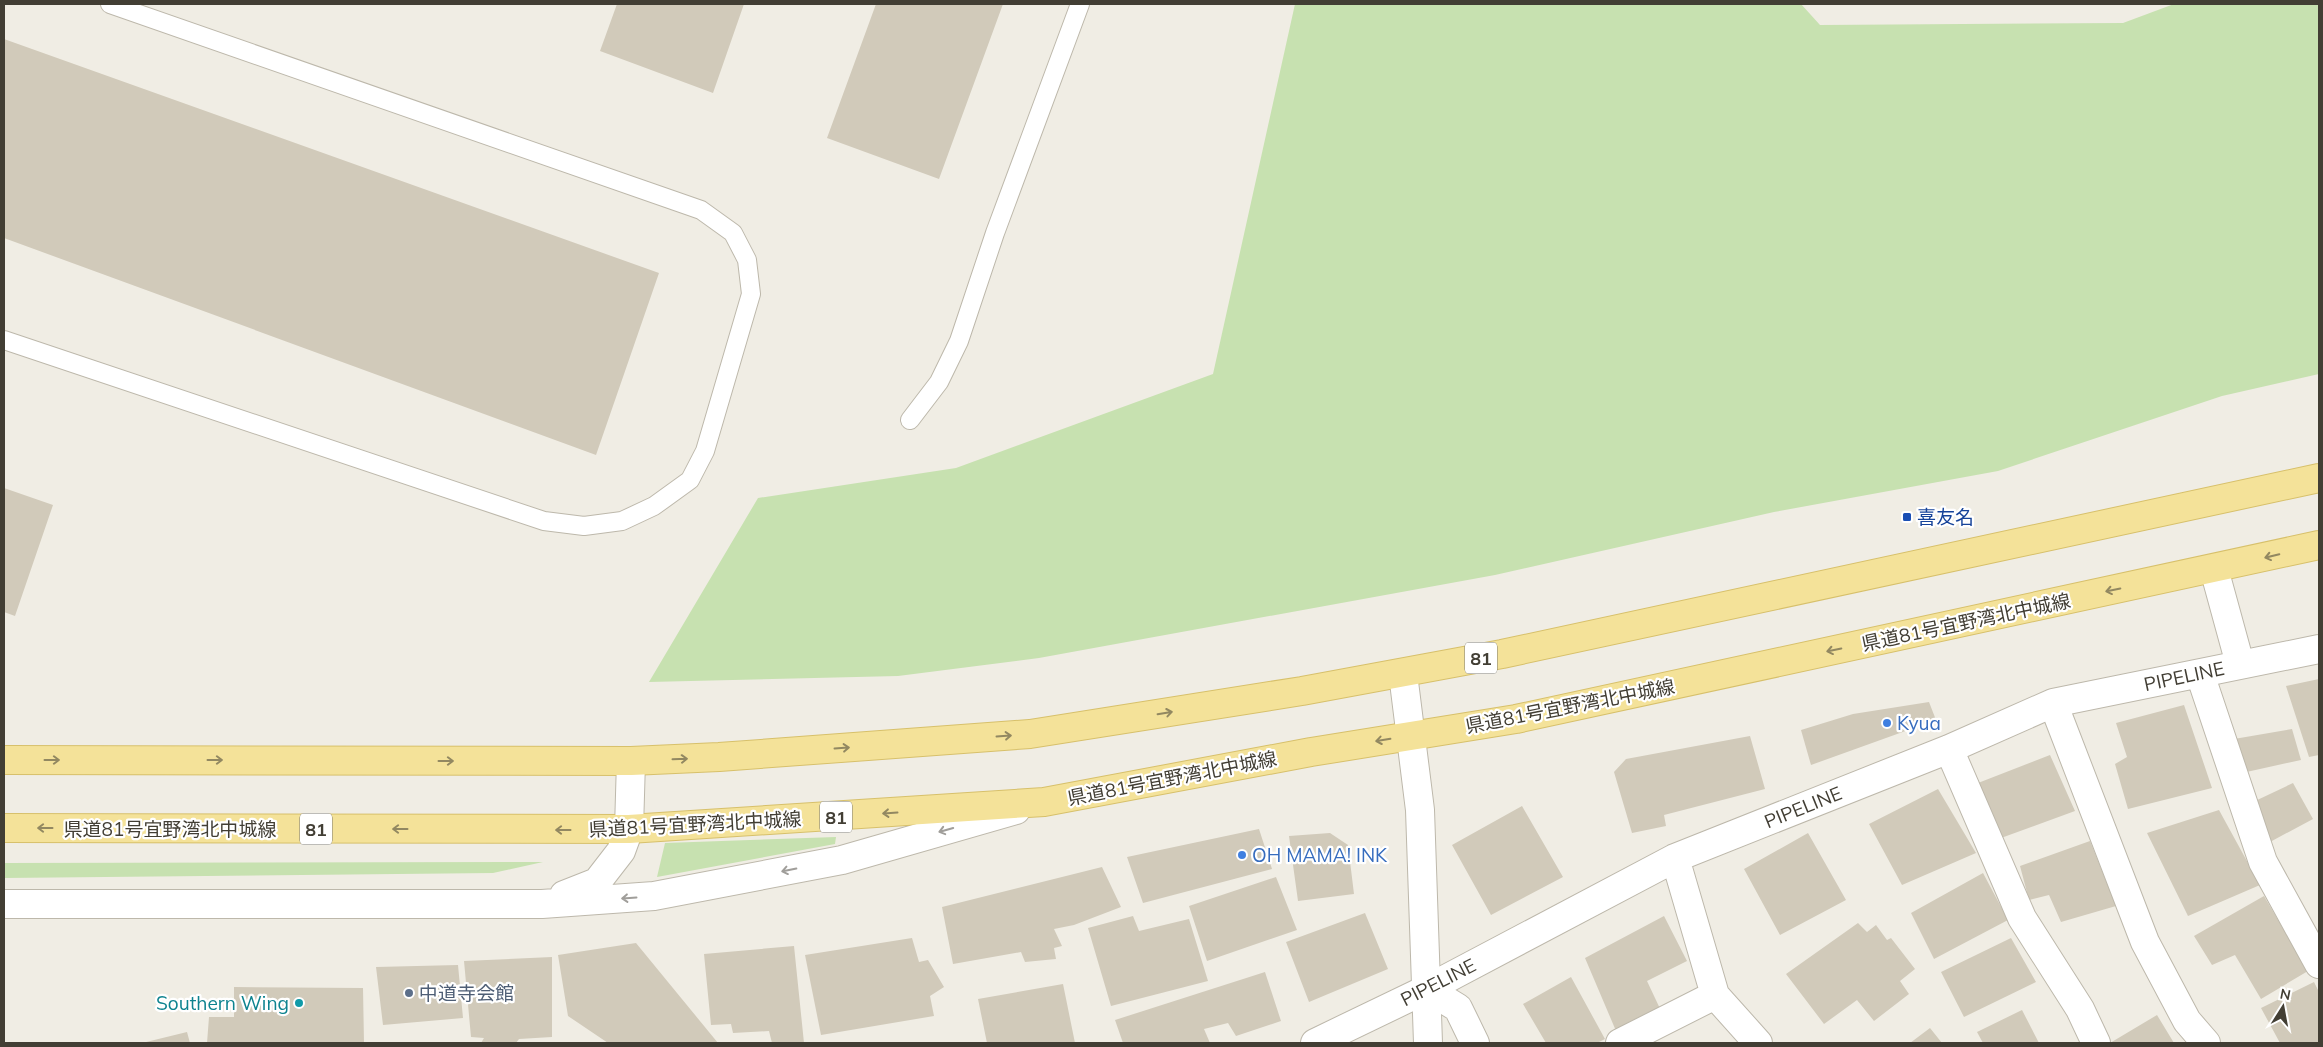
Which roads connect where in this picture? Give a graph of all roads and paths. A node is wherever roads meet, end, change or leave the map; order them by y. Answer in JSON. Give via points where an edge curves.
{"nodes":[{"id":1,"x":110,"y":4,"type":"edge"},
{"id":2,"x":1080,"y":4,"type":"edge"},
{"id":3,"x":4,"y":340,"type":"edge"},
{"id":4,"x":910,"y":420,"type":"dead end"},
{"id":5,"x":2319,"y":478,"type":"edge"},
{"id":6,"x":2319,"y":545,"type":"edge"},
{"id":7,"x":2214,"y":569,"type":"junction"},
{"id":8,"x":2319,"y":649,"type":"edge"},
{"id":9,"x":2240,"y":664,"type":"junction"},
{"id":10,"x":1403,"y":674,"type":"junction"},
{"id":11,"x":2200,"y":674,"type":"junction"},
{"id":12,"x":2053,"y":703,"type":"junction"},
{"id":13,"x":1412,"y":736,"type":"junction"},
{"id":14,"x":1949,"y":749,"type":"junction"},
{"id":15,"x":4,"y":760,"type":"edge"},
{"id":16,"x":632,"y":761,"type":"junction"},
{"id":17,"x":1044,"y":802,"type":"junction"},
{"id":18,"x":4,"y":828,"type":"edge"},
{"id":19,"x":629,"y":830,"type":"junction"},
{"id":20,"x":1674,"y":858,"type":"junction"},
{"id":21,"x":4,"y":904,"type":"edge"},
{"id":22,"x":542,"y":904,"type":"junction"},
{"id":23,"x":2319,"y":964,"type":"edge"},
{"id":24,"x":1427,"y":989,"type":"junction"},
{"id":25,"x":1715,"y":995,"type":"junction"},
{"id":26,"x":1315,"y":1043,"type":"edge"},
{"id":27,"x":1428,"y":1043,"type":"edge"},
{"id":28,"x":1475,"y":1043,"type":"edge"},
{"id":29,"x":1620,"y":1043,"type":"edge"},
{"id":30,"x":1758,"y":1043,"type":"edge"},
{"id":31,"x":2096,"y":1043,"type":"edge"},
{"id":32,"x":2206,"y":1043,"type":"edge"}],
"edges":[{"from":1,"to":3,"type":"lane","via":[[701,210],[733,233],[748,260],[751,294],[705,452],[690,480],[654,506],[622,522],[584,526],[544,521]]},
{"from":2,"to":4,"type":"lane","via":[[958,341],[939,382]]},
{"from":5,"to":10,"type":"main road","number":"81"},
{"from":6,"to":7,"type":"main road","name":"県道81号宜野湾北中城線","number":"81","one_way":true},
{"from":7,"to":9,"type":"street"},
{"from":7,"to":13,"type":"main road","name":"県道81号宜野湾北中城線","number":"81","one_way":true,"via":[[1516,719]]},
{"from":8,"to":9,"type":"street","name":"PIPELINE"},
{"from":9,"to":11,"type":"street","name":"PIPELINE"},
{"from":10,"to":13,"type":"street"},
{"from":16,"to":10,"type":"main road","number":"81","one_way":true,"via":[[1030,734]]},
{"from":11,"to":12,"type":"street","name":"PIPELINE"},
{"from":11,"to":23,"type":"street","via":[[2263,862]]},
{"from":12,"to":14,"type":"street","name":"PIPELINE"},
{"from":12,"to":32,"type":"street","via":[[2146,942],[2187,1021]]},
{"from":13,"to":17,"type":"main road","name":"県道81号宜野湾北中城線","number":"81","one_way":true},
{"from":13,"to":24,"type":"street","via":[[1420,810]]},
{"from":14,"to":20,"type":"street","name":"PIPELINE"},
{"from":14,"to":31,"type":"street","via":[[2022,918],[2080,1009]]},
{"from":15,"to":16,"type":"main road","number":"81","one_way":true},
{"from":16,"to":19,"type":"street"},
{"from":17,"to":19,"type":"main road","name":"県道81号宜野湾北中城線","number":"81","one_way":true},
{"from":17,"to":22,"type":"street","one_way":true,"via":[[842,860],[654,896]]},
{"from":19,"to":18,"type":"main road","name":"県道81号宜野湾北中城線","number":"81","one_way":true},
{"from":19,"to":22,"type":"street","via":[[621,852],[597,882]]},
{"from":20,"to":24,"type":"street","name":"PIPELINE"},
{"from":20,"to":25,"type":"street"},
{"from":21,"to":22,"type":"street"},
{"from":24,"to":26,"type":"street","name":"PIPELINE"},
{"from":24,"to":27,"type":"street"},
{"from":24,"to":28,"type":"street","via":[[1458,1008]]},
{"from":25,"to":29,"type":"street"},
{"from":25,"to":30,"type":"street"}]}
